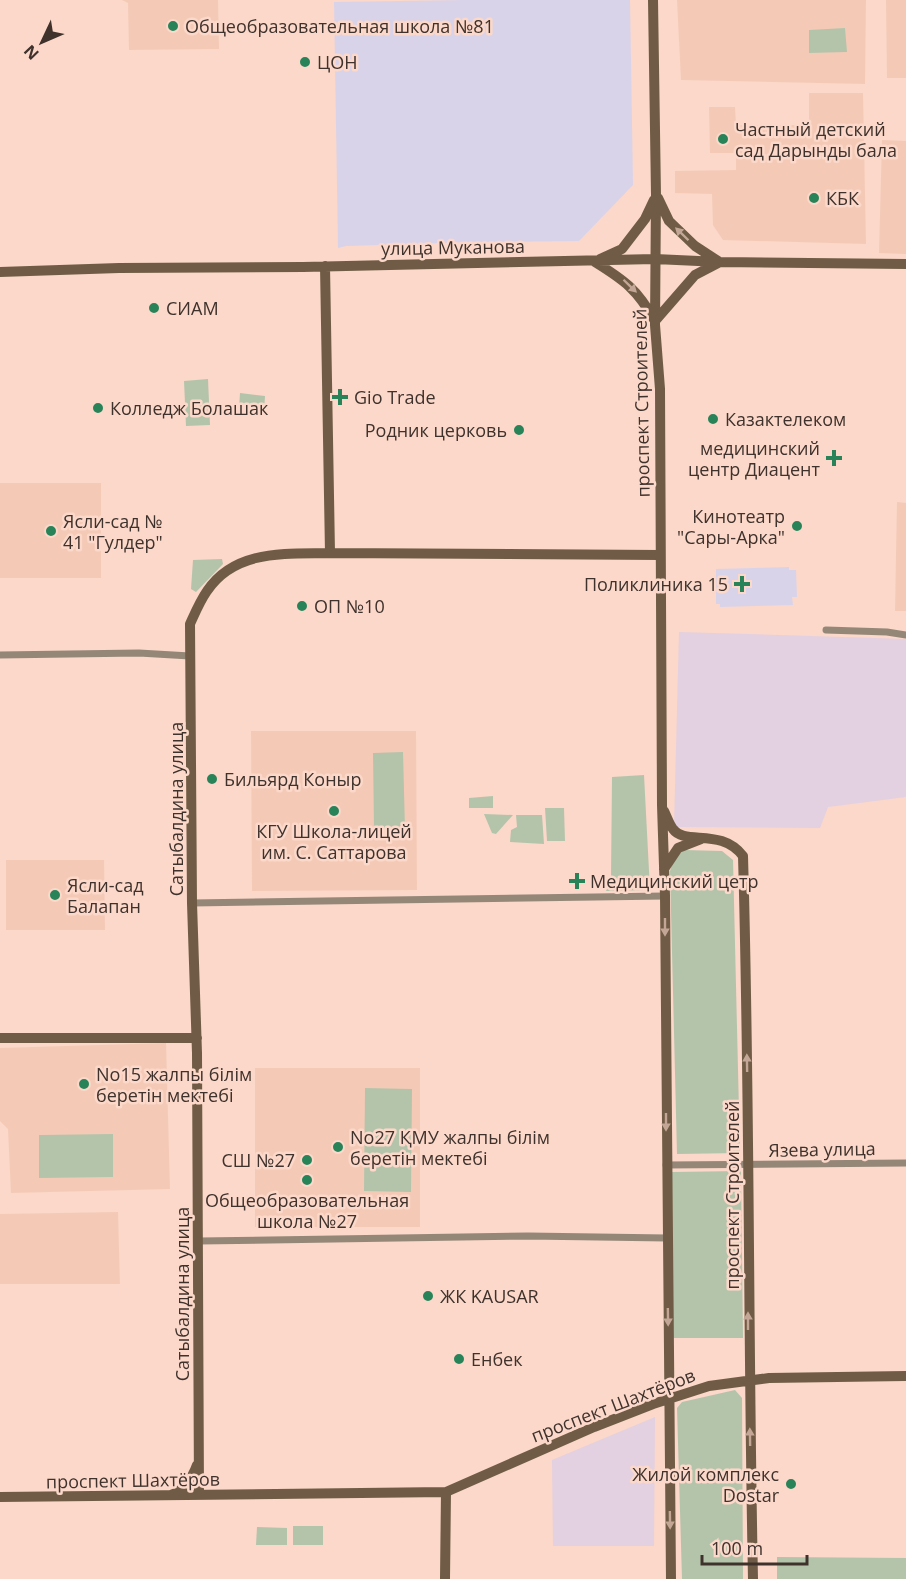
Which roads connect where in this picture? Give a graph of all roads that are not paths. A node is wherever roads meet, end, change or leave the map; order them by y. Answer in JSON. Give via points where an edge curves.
{"nodes":[{"id":1,"x":653,"y":0,"type":"edge"},
{"id":2,"x":656,"y":195,"type":"junction"},
{"id":3,"x":655,"y":259,"type":"junction"},
{"id":4,"x":595,"y":262,"type":"junction"},
{"id":5,"x":720,"y":262,"type":"junction"},
{"id":6,"x":906,"y":264,"type":"edge"},
{"id":7,"x":325,"y":266,"type":"junction"},
{"id":8,"x":0,"y":272,"type":"edge"},
{"id":9,"x":655,"y":321,"type":"junction"},
{"id":10,"x":330,"y":554,"type":"junction"},
{"id":11,"x":660,"y":555,"type":"junction"},
{"id":12,"x":826,"y":630,"type":"dead end"},
{"id":13,"x":906,"y":635,"type":"edge"},
{"id":14,"x":0,"y":655,"type":"edge"},
{"id":15,"x":190,"y":656,"type":"junction"},
{"id":16,"x":662,"y":806,"type":"junction"},
{"id":17,"x":704,"y":837,"type":"junction"},
{"id":18,"x":663,"y":871,"type":"junction"},
{"id":19,"x":665,"y":896,"type":"junction"},
{"id":20,"x":192,"y":903,"type":"junction"},
{"id":21,"x":0,"y":1038,"type":"edge"},
{"id":22,"x":197,"y":1038,"type":"junction"},
{"id":23,"x":906,"y":1163,"type":"edge"},
{"id":24,"x":749,"y":1164,"type":"junction"},
{"id":25,"x":666,"y":1165,"type":"junction"},
{"id":26,"x":667,"y":1238,"type":"junction"},
{"id":27,"x":199,"y":1241,"type":"junction"},
{"id":28,"x":906,"y":1376,"type":"edge"},
{"id":29,"x":749,"y":1379,"type":"junction"},
{"id":30,"x":669,"y":1399,"type":"junction"},
{"id":31,"x":198,"y":1459,"type":"junction"},
{"id":32,"x":446,"y":1492,"type":"junction"},
{"id":33,"x":167,"y":1496,"type":"junction"},
{"id":34,"x":199,"y":1496,"type":"junction"},
{"id":35,"x":0,"y":1497,"type":"edge"},
{"id":36,"x":446,"y":1579,"type":"edge"},
{"id":37,"x":671,"y":1579,"type":"edge"},
{"id":38,"x":753,"y":1579,"type":"edge"}],
"edges":[{"from":1,"to":2,"type":"main road","name":"проспект Строителей"},
{"from":2,"to":3,"type":"main road","name":"проспект Строителей"},
{"from":2,"to":4,"type":"main road","via":[[645,219],[622,249]]},
{"from":5,"to":2,"type":"main road","one_way":true,"via":[[695,246],[669,221]]},
{"from":3,"to":4,"type":"main road","name":"улица Муканова"},
{"from":3,"to":5,"type":"main road","name":"улица Муканова"},
{"from":3,"to":9,"type":"main road","name":"проспект Строителей"},
{"from":4,"to":7,"type":"main road","name":"улица Муканова"},
{"from":4,"to":9,"type":"main road","one_way":true,"via":[[624,280],[643,299]]},
{"from":5,"to":6,"type":"main road","name":"улица Муканова"},
{"from":5,"to":9,"type":"main road","via":[[695,274]]},
{"from":7,"to":8,"type":"main road","name":"улица Муканова"},
{"from":7,"to":10,"type":"main road"},
{"from":9,"to":11,"type":"main road","name":"проспект Строителей","via":[[660,389]]},
{"from":10,"to":11,"type":"main road","name":"Сатыбалдина улица"},
{"from":10,"to":15,"type":"main road","name":"Сатыбалдина улица","via":[[254,557],[229,569],[208,590],[190,624]]},
{"from":11,"to":16,"type":"main road","name":"проспект Строителей"},
{"from":12,"to":13,"type":"street"},
{"from":14,"to":15,"type":"street"},
{"from":15,"to":20,"type":"main road","name":"Сатыбалдина улица"},
{"from":16,"to":17,"type":"main road","name":"проспект Строителей","via":[[674,831],[682,836]]},
{"from":16,"to":18,"type":"main road","name":"проспект Строителей"},
{"from":17,"to":18,"type":"main road","via":[[678,848]]},
{"from":24,"to":17,"type":"main road","name":"проспект Строителей","one_way":true,"via":[[743,856],[736,847]]},
{"from":18,"to":19,"type":"main road","name":"проспект Строителей"},
{"from":19,"to":20,"type":"street"},
{"from":19,"to":25,"type":"main road","name":"проспект Строителей","one_way":true},
{"from":20,"to":22,"type":"main road","name":"Сатыбалдина улица"},
{"from":21,"to":22,"type":"main road"},
{"from":22,"to":27,"type":"main road","name":"Сатыбалдина улица"},
{"from":23,"to":24,"type":"street","name":"Язева улица"},
{"from":24,"to":25,"type":"street","name":"Язева улица"},
{"from":29,"to":24,"type":"main road","name":"проспект Строителей","one_way":true},
{"from":25,"to":26,"type":"main road","name":"проспект Строителей"},
{"from":26,"to":27,"type":"street"},
{"from":26,"to":30,"type":"main road","name":"проспект Строителей","one_way":true},
{"from":27,"to":31,"type":"main road","name":"Сатыбалдина улица"},
{"from":28,"to":29,"type":"main road","name":"проспект Шахтёров"},
{"from":29,"to":30,"type":"main road","name":"проспект Шахтёров"},
{"from":38,"to":29,"type":"main road","name":"проспект Строителей","one_way":true},
{"from":30,"to":32,"type":"main road","name":"проспект Шахтёров","via":[[594,1427]]},
{"from":30,"to":37,"type":"main road","name":"проспект Строителей","one_way":true},
{"from":31,"to":33,"type":"main road","via":[[195,1472],[183,1488]]},
{"from":31,"to":34,"type":"main road","name":"Сатыбалдина улица"},
{"from":32,"to":34,"type":"main road","name":"проспект Шахтёров"},
{"from":32,"to":36,"type":"main road"},
{"from":33,"to":34,"type":"main road","name":"проспект Шахтёров"},
{"from":33,"to":35,"type":"main road","name":"проспект Шахтёров"}]}
